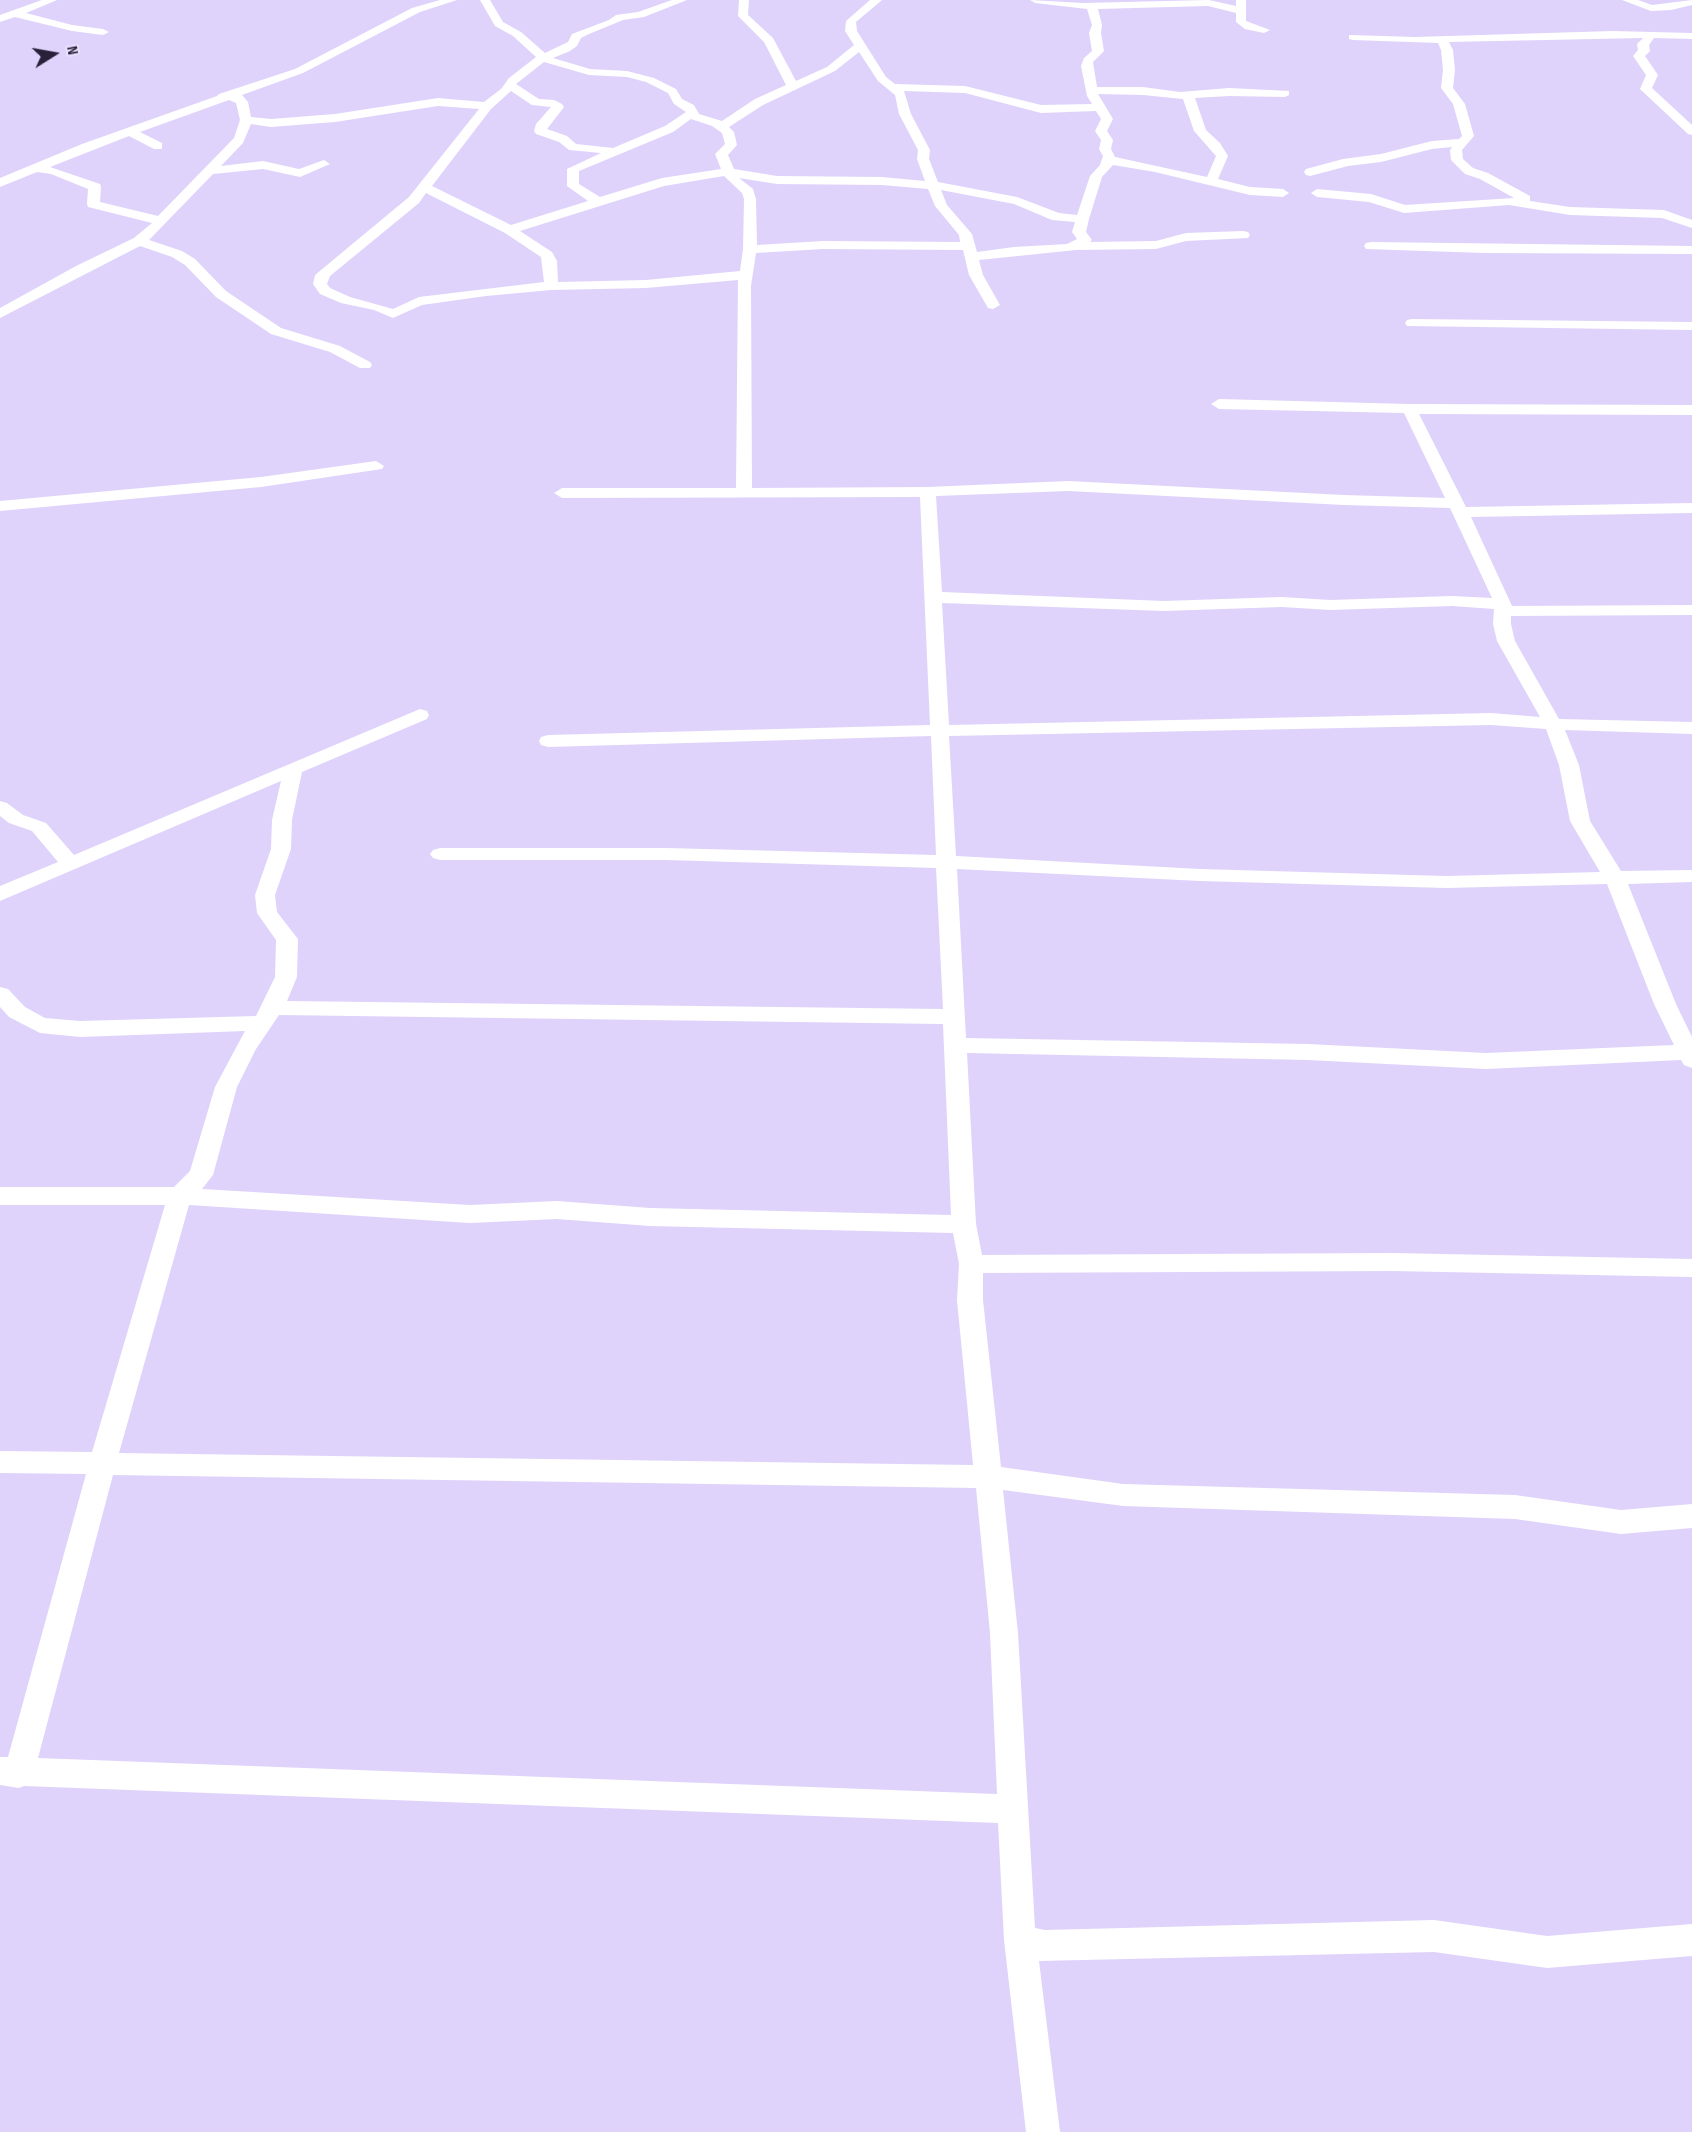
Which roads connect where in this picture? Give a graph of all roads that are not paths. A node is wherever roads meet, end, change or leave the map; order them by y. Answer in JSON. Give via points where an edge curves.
{"nodes":[{"id":1,"x":52,"y":0,"type":"edge"},
{"id":2,"x":418,"y":0,"type":"edge"},
{"id":3,"x":452,"y":0,"type":"edge"},
{"id":4,"x":485,"y":0,"type":"edge"},
{"id":5,"x":682,"y":0,"type":"edge"},
{"id":6,"x":744,"y":0,"type":"edge"},
{"id":7,"x":877,"y":0,"type":"edge"},
{"id":8,"x":1035,"y":0,"type":"edge"},
{"id":9,"x":1627,"y":0,"type":"edge"},
{"id":10,"x":1692,"y":2,"type":"edge"},
{"id":11,"x":1241,"y":5,"type":"edge"},
{"id":12,"x":429,"y":6,"type":"junction"},
{"id":13,"x":1091,"y":6,"type":"junction"},
{"id":14,"x":15,"y":14,"type":"junction"},
{"id":15,"x":0,"y":19,"type":"edge"},
{"id":16,"x":1264,"y":30,"type":"dead end"},
{"id":17,"x":103,"y":32,"type":"dead end"},
{"id":18,"x":1647,"y":35,"type":"junction"},
{"id":19,"x":1692,"y":36,"type":"edge"},
{"id":20,"x":1353,"y":37,"type":"dead end"},
{"id":21,"x":1442,"y":39,"type":"junction"},
{"id":22,"x":861,"y":45,"type":"junction"},
{"id":23,"x":542,"y":58,"type":"junction"},
{"id":24,"x":509,"y":85,"type":"junction"},
{"id":25,"x":793,"y":87,"type":"junction"},
{"id":26,"x":894,"y":87,"type":"junction"},
{"id":27,"x":1094,"y":90,"type":"junction"},
{"id":28,"x":1285,"y":93,"type":"dead end"},
{"id":29,"x":238,"y":94,"type":"junction"},
{"id":30,"x":1188,"y":96,"type":"junction"},
{"id":31,"x":488,"y":106,"type":"junction"},
{"id":32,"x":1098,"y":106,"type":"junction"},
{"id":33,"x":692,"y":113,"type":"junction"},
{"id":34,"x":246,"y":120,"type":"junction"},
{"id":35,"x":723,"y":126,"type":"junction"},
{"id":36,"x":1692,"y":131,"type":"edge"},
{"id":37,"x":130,"y":132,"type":"junction"},
{"id":38,"x":1462,"y":142,"type":"junction"},
{"id":39,"x":158,"y":146,"type":"dead end"},
{"id":40,"x":616,"y":151,"type":"junction"},
{"id":41,"x":1108,"y":160,"type":"junction"},
{"id":42,"x":324,"y":164,"type":"dead end"},
{"id":43,"x":34,"y":168,"type":"junction"},
{"id":44,"x":208,"y":171,"type":"junction"},
{"id":45,"x":728,"y":172,"type":"junction"},
{"id":46,"x":1310,"y":172,"type":"dead end"},
{"id":47,"x":777,"y":180,"type":"junction"},
{"id":48,"x":1211,"y":181,"type":"junction"},
{"id":49,"x":0,"y":183,"type":"edge"},
{"id":50,"x":935,"y":187,"type":"junction"},
{"id":51,"x":424,"y":188,"type":"junction"},
{"id":52,"x":748,"y":192,"type":"junction"},
{"id":53,"x":1283,"y":193,"type":"dead end"},
{"id":54,"x":1317,"y":193,"type":"dead end"},
{"id":55,"x":598,"y":202,"type":"junction"},
{"id":56,"x":1527,"y":202,"type":"junction"},
{"id":57,"x":1082,"y":219,"type":"junction"},
{"id":58,"x":161,"y":221,"type":"junction"},
{"id":59,"x":1692,"y":224,"type":"edge"},
{"id":60,"x":510,"y":230,"type":"junction"},
{"id":61,"x":1243,"y":235,"type":"dead end"},
{"id":62,"x":139,"y":241,"type":"junction"},
{"id":63,"x":1076,"y":246,"type":"junction"},
{"id":64,"x":1371,"y":246,"type":"dead end"},
{"id":65,"x":750,"y":249,"type":"junction"},
{"id":66,"x":1692,"y":250,"type":"edge"},
{"id":67,"x":969,"y":251,"type":"junction"},
{"id":68,"x":746,"y":275,"type":"junction"},
{"id":69,"x":551,"y":286,"type":"junction"},
{"id":70,"x":993,"y":305,"type":"dead end"},
{"id":71,"x":0,"y":314,"type":"edge"},
{"id":72,"x":1412,"y":323,"type":"dead end"},
{"id":73,"x":1692,"y":326,"type":"edge"},
{"id":74,"x":365,"y":365,"type":"dead end"},
{"id":75,"x":1219,"y":404,"type":"dead end"},
{"id":76,"x":1409,"y":409,"type":"junction"},
{"id":77,"x":1692,"y":410,"type":"edge"},
{"id":78,"x":376,"y":466,"type":"dead end"},
{"id":79,"x":928,"y":492,"type":"junction"},
{"id":80,"x":562,"y":493,"type":"dead end"},
{"id":81,"x":744,"y":494,"type":"junction"},
{"id":82,"x":0,"y":506,"type":"edge"},
{"id":83,"x":1460,"y":508,"type":"junction"},
{"id":84,"x":1692,"y":508,"type":"edge"},
{"id":85,"x":934,"y":597,"type":"junction"},
{"id":86,"x":1503,"y":608,"type":"junction"},
{"id":87,"x":1692,"y":610,"type":"edge"},
{"id":88,"x":420,"y":715,"type":"dead end"},
{"id":89,"x":1553,"y":724,"type":"junction"},
{"id":90,"x":1692,"y":728,"type":"edge"},
{"id":91,"x":940,"y":730,"type":"junction"},
{"id":92,"x":548,"y":741,"type":"dead end"},
{"id":93,"x":293,"y":770,"type":"junction"},
{"id":94,"x":0,"y":807,"type":"edge"},
{"id":95,"x":440,"y":854,"type":"dead end"},
{"id":96,"x":946,"y":862,"type":"junction"},
{"id":97,"x":71,"y":864,"type":"junction"},
{"id":98,"x":1692,"y":876,"type":"edge"},
{"id":99,"x":1615,"y":878,"type":"junction"},
{"id":100,"x":0,"y":894,"type":"edge"},
{"id":101,"x":0,"y":994,"type":"edge"},
{"id":102,"x":268,"y":1015,"type":"junction"},
{"id":103,"x":953,"y":1017,"type":"junction"},
{"id":104,"x":955,"y":1045,"type":"junction"},
{"id":105,"x":1690,"y":1056,"type":"edge"},
{"id":106,"x":0,"y":1196,"type":"edge"},
{"id":107,"x":180,"y":1196,"type":"junction"},
{"id":108,"x":963,"y":1224,"type":"junction"},
{"id":109,"x":971,"y":1264,"type":"junction"},
{"id":110,"x":1692,"y":1268,"type":"edge"},
{"id":111,"x":0,"y":1462,"type":"edge"},
{"id":112,"x":102,"y":1464,"type":"junction"},
{"id":113,"x":989,"y":1477,"type":"junction"},
{"id":114,"x":1692,"y":1516,"type":"edge"},
{"id":115,"x":10,"y":1773,"type":"edge"},
{"id":116,"x":1014,"y":1809,"type":"junction"},
{"id":117,"x":1020,"y":1940,"type":"junction"},
{"id":118,"x":1692,"y":1940,"type":"edge"},
{"id":119,"x":1043,"y":2132,"type":"edge"}],
"edges":[{"from":1,"to":14,"type":"street"},
{"from":2,"to":12,"type":"street"},
{"from":3,"to":12,"type":"street"},
{"from":4,"to":23,"type":"street","via":[[499,24],[517,34]]},
{"from":5,"to":23,"type":"street","via":[[640,15],[620,17],[576,36],[573,44]]},
{"from":6,"to":25,"type":"street","via":[[743,16],[769,40]]},
{"from":7,"to":22,"type":"street","via":[[849,26]]},
{"from":8,"to":13,"type":"street"},
{"from":9,"to":10,"type":"street","via":[[1651,8]]},
{"from":11,"to":13,"type":"street"},
{"from":11,"to":16,"type":"street","via":[[1241,22]]},
{"from":12,"to":29,"type":"street","via":[[308,67]]},
{"from":13,"to":27,"type":"street","via":[[1098,51],[1087,66]]},
{"from":14,"to":15,"type":"street"},
{"from":14,"to":17,"type":"street"},
{"from":18,"to":19,"type":"street"},
{"from":18,"to":21,"type":"street"},
{"from":18,"to":36,"type":"street","via":[[1649,39],[1639,56],[1652,75],[1646,89]]},
{"from":20,"to":21,"type":"street"},
{"from":21,"to":38,"type":"street","via":[[1447,50],[1447,88],[1459,104],[1468,136]]},
{"from":22,"to":25,"type":"street","via":[[831,69]]},
{"from":22,"to":26,"type":"street","via":[[882,79]]},
{"from":23,"to":24,"type":"street"},
{"from":23,"to":33,"type":"street","via":[[590,72],[650,80],[672,91]]},
{"from":24,"to":31,"type":"street"},
{"from":24,"to":40,"type":"street","via":[[536,102],[558,107],[540,130],[573,147]]},
{"from":25,"to":35,"type":"street","via":[[759,102]]},
{"from":26,"to":32,"type":"street","via":[[964,90],[1041,109]]},
{"from":26,"to":50,"type":"street","via":[[901,94],[905,114],[924,150],[923,159]]},
{"from":27,"to":30,"type":"street"},
{"from":27,"to":32,"type":"street"},
{"from":28,"to":30,"type":"street"},
{"from":29,"to":34,"type":"street"},
{"from":29,"to":37,"type":"street","via":[[223,96]]},
{"from":30,"to":48,"type":"street","via":[[1200,131],[1222,156]]},
{"from":31,"to":34,"type":"street","via":[[430,103],[335,118],[270,123]]},
{"from":31,"to":51,"type":"street"},
{"from":32,"to":41,"type":"street","via":[[1107,119],[1101,131],[1107,140]]},
{"from":33,"to":35,"type":"street"},
{"from":33,"to":40,"type":"street","via":[[669,129]]},
{"from":34,"to":44,"type":"street","via":[[239,140]]},
{"from":35,"to":45,"type":"street","via":[[730,141],[721,154]]},
{"from":37,"to":39,"type":"street"},
{"from":37,"to":43,"type":"street"},
{"from":38,"to":46,"type":"street"},
{"from":38,"to":56,"type":"street","via":[[1455,154],[1463,166]]},
{"from":40,"to":55,"type":"street","via":[[571,171],[573,186]]},
{"from":41,"to":48,"type":"street"},
{"from":41,"to":57,"type":"street","via":[[1096,176]]},
{"from":42,"to":44,"type":"street","via":[[300,174],[266,165]]},
{"from":43,"to":49,"type":"street"},
{"from":43,"to":58,"type":"street","via":[[54,171],[95,187],[93,204]]},
{"from":44,"to":58,"type":"street"},
{"from":45,"to":47,"type":"street"},
{"from":45,"to":52,"type":"street"},
{"from":45,"to":55,"type":"street","via":[[662,182]]},
{"from":47,"to":50,"type":"street"},
{"from":47,"to":52,"type":"street"},
{"from":48,"to":53,"type":"street","via":[[1250,191]]},
{"from":50,"to":57,"type":"street","via":[[1017,201],[1050,215]]},
{"from":50,"to":67,"type":"street","via":[[941,206],[961,228]]},
{"from":51,"to":60,"type":"street"},
{"from":51,"to":69,"type":"street","via":[[320,278],[325,291],[393,314],[428,299]]},
{"from":52,"to":65,"type":"street"},
{"from":54,"to":56,"type":"street","via":[[1371,198],[1404,209]]},
{"from":55,"to":60,"type":"street"},
{"from":56,"to":59,"type":"street","via":[[1570,211],[1664,214]]},
{"from":57,"to":63,"type":"street","via":[[1079,232],[1085,240]]},
{"from":58,"to":62,"type":"street"},
{"from":60,"to":69,"type":"street","via":[[547,255]]},
{"from":61,"to":63,"type":"street","via":[[1186,237],[1156,245]]},
{"from":62,"to":71,"type":"street"},
{"from":62,"to":74,"type":"street","via":[[190,262],[221,294],[276,331],[335,349]]},
{"from":63,"to":67,"type":"street"},
{"from":64,"to":66,"type":"street"},
{"from":65,"to":67,"type":"street","via":[[832,245]]},
{"from":65,"to":68,"type":"street"},
{"from":67,"to":70,"type":"street","via":[[979,282]]},
{"from":68,"to":69,"type":"street","via":[[646,284]]},
{"from":68,"to":81,"type":"street"},
{"from":72,"to":73,"type":"street"},
{"from":75,"to":76,"type":"street"},
{"from":76,"to":77,"type":"street"},
{"from":76,"to":83,"type":"street"},
{"from":78,"to":82,"type":"street","via":[[261,482]]},
{"from":79,"to":81,"type":"street"},
{"from":79,"to":83,"type":"street","via":[[1068,486]]},
{"from":79,"to":85,"type":"street"},
{"from":80,"to":81,"type":"street"},
{"from":83,"to":84,"type":"street"},
{"from":83,"to":86,"type":"street"},
{"from":85,"to":86,"type":"street","via":[[1164,606],[1452,601]]},
{"from":85,"to":91,"type":"street"},
{"from":86,"to":87,"type":"street"},
{"from":86,"to":89,"type":"street","via":[[1506,641]]},
{"from":88,"to":93,"type":"street"},
{"from":89,"to":90,"type":"street"},
{"from":89,"to":91,"type":"street","via":[[1491,719]]},
{"from":89,"to":99,"type":"street","via":[[1569,765],[1580,821]]},
{"from":91,"to":92,"type":"street"},
{"from":91,"to":96,"type":"street"},
{"from":93,"to":97,"type":"street"},
{"from":93,"to":102,"type":"street","via":[[282,820],[281,849],[265,895],[267,913],[287,939],[286,977]]},
{"from":94,"to":97,"type":"street","via":[[15,819],[39,827]]},
{"from":95,"to":96,"type":"street","via":[[666,854]]},
{"from":96,"to":99,"type":"street","via":[[1446,882]]},
{"from":96,"to":103,"type":"street"},
{"from":97,"to":100,"type":"street"},
{"from":98,"to":99,"type":"street"},
{"from":99,"to":105,"type":"street"},
{"from":101,"to":102,"type":"street","via":[[17,1011],[40,1025],[80,1029]]},
{"from":102,"to":103,"type":"street"},
{"from":102,"to":107,"type":"street","via":[[225,1087],[201,1175]]},
{"from":103,"to":104,"type":"street"},
{"from":104,"to":105,"type":"street","via":[[1308,1052],[1486,1061]]},
{"from":104,"to":108,"type":"street"},
{"from":106,"to":107,"type":"street"},
{"from":107,"to":108,"type":"street","via":[[470,1214],[557,1210],[650,1217]]},
{"from":107,"to":112,"type":"street"},
{"from":108,"to":109,"type":"street"},
{"from":109,"to":110,"type":"street","via":[[1393,1262]]},
{"from":109,"to":113,"type":"street","via":[[970,1300]]},
{"from":111,"to":112,"type":"street"},
{"from":112,"to":113,"type":"street"},
{"from":112,"to":115,"type":"street"},
{"from":113,"to":114,"type":"street","via":[[1124,1496],[1515,1507],[1622,1522]]},
{"from":113,"to":116,"type":"street","via":[[1004,1633]]},
{"from":115,"to":116,"type":"street"},
{"from":116,"to":117,"type":"street"},
{"from":117,"to":118,"type":"street","via":[[1045,1946],[1434,1936],[1547,1952]]},
{"from":117,"to":119,"type":"street"}]}
